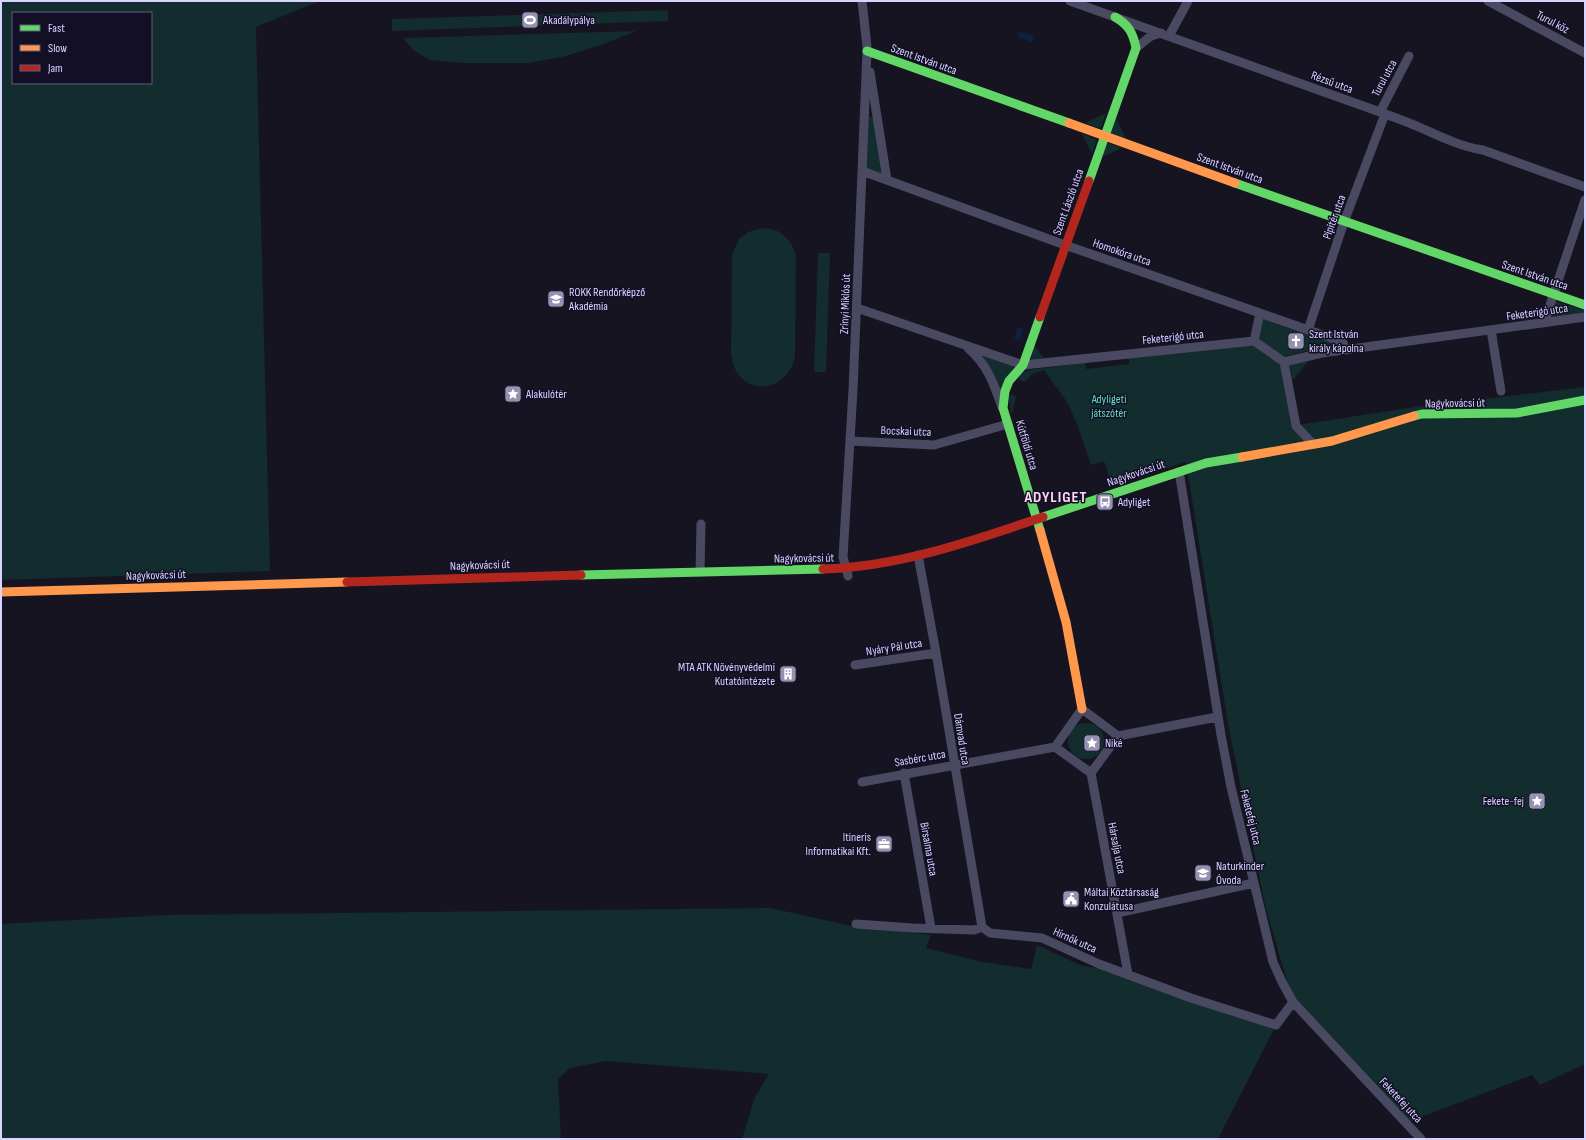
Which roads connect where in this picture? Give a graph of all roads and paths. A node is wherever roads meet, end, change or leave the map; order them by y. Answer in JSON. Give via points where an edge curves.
{"nodes":[{"id":1,"x":862,"y":1,"type":"edge"},
{"id":2,"x":1070,"y":1,"type":"edge"},
{"id":3,"x":1188,"y":1,"type":"edge"},
{"id":4,"x":1488,"y":1,"type":"edge"},
{"id":5,"x":1115,"y":17,"type":"junction"},
{"id":6,"x":1165,"y":35,"type":"junction"},
{"id":7,"x":1136,"y":48,"type":"junction"},
{"id":8,"x":867,"y":51,"type":"junction"},
{"id":9,"x":1585,"y":53,"type":"edge"},
{"id":10,"x":1409,"y":56,"type":"dead end"},
{"id":11,"x":1382,"y":113,"type":"junction"},
{"id":12,"x":1104,"y":136,"type":"junction"},
{"id":13,"x":862,"y":171,"type":"junction"},
{"id":14,"x":887,"y":180,"type":"junction"},
{"id":15,"x":1585,"y":187,"type":"edge"},
{"id":16,"x":1585,"y":200,"type":"edge"},
{"id":17,"x":1344,"y":222,"type":"junction"},
{"id":18,"x":1065,"y":245,"type":"junction"},
{"id":19,"x":1553,"y":294,"type":"junction"},
{"id":20,"x":1585,"y":305,"type":"edge"},
{"id":21,"x":857,"y":308,"type":"junction"},
{"id":22,"x":1260,"y":313,"type":"junction"},
{"id":23,"x":1585,"y":317,"type":"edge"},
{"id":24,"x":1544,"y":323,"type":"junction"},
{"id":25,"x":1308,"y":330,"type":"junction"},
{"id":26,"x":1491,"y":330,"type":"junction"},
{"id":27,"x":1254,"y":341,"type":"junction"},
{"id":28,"x":964,"y":345,"type":"junction"},
{"id":29,"x":1346,"y":350,"type":"junction"},
{"id":30,"x":1284,"y":362,"type":"junction"},
{"id":31,"x":1023,"y":365,"type":"junction"},
{"id":32,"x":1501,"y":391,"type":"dead end"},
{"id":33,"x":1585,"y":400,"type":"edge"},
{"id":34,"x":1003,"y":408,"type":"junction"},
{"id":35,"x":1008,"y":424,"type":"junction"},
{"id":36,"x":850,"y":441,"type":"junction"},
{"id":37,"x":1313,"y":444,"type":"junction"},
{"id":38,"x":1178,"y":472,"type":"junction"},
{"id":39,"x":1036,"y":516,"type":"junction"},
{"id":40,"x":701,"y":524,"type":"dead end"},
{"id":41,"x":918,"y":555,"type":"junction"},
{"id":42,"x":700,"y":572,"type":"junction"},
{"id":43,"x":847,"y":572,"type":"junction"},
{"id":44,"x":1,"y":592,"type":"edge"},
{"id":45,"x":936,"y":653,"type":"junction"},
{"id":46,"x":855,"y":665,"type":"dead end"},
{"id":47,"x":1082,"y":709,"type":"junction"},
{"id":48,"x":1218,"y":717,"type":"junction"},
{"id":49,"x":1118,"y":736,"type":"junction"},
{"id":50,"x":1055,"y":747,"type":"junction"},
{"id":51,"x":954,"y":764,"type":"junction"},
{"id":52,"x":1091,"y":773,"type":"junction"},
{"id":53,"x":904,"y":774,"type":"junction"},
{"id":54,"x":862,"y":782,"type":"dead end"},
{"id":55,"x":1254,"y":883,"type":"junction"},
{"id":56,"x":1117,"y":913,"type":"junction"},
{"id":57,"x":856,"y":924,"type":"dead end"},
{"id":58,"x":982,"y":927,"type":"junction"},
{"id":59,"x":931,"y":928,"type":"junction"},
{"id":60,"x":1128,"y":974,"type":"junction"},
{"id":61,"x":1293,"y":1002,"type":"junction"},
{"id":62,"x":1421,"y":1139,"type":"edge"}],
"edges":[{"from":1,"to":8,"type":"street","name":"Zrínyi Miklós út"},
{"from":2,"to":5,"type":"street","name":"Rézsű utca"},
{"from":3,"to":6,"type":"street"},
{"from":4,"to":9,"type":"street","name":"Turul köz"},
{"from":5,"to":6,"type":"street","name":"Rézsű utca"},
{"from":5,"to":7,"type":"street","via":[[1132,30]]},
{"from":6,"to":7,"type":"street","via":[[1151,36]]},
{"from":6,"to":11,"type":"street","name":"Rézsű utca"},
{"from":7,"to":12,"type":"street","name":"Szent László utca"},
{"from":8,"to":12,"type":"street","name":"Szent István utca"},
{"from":8,"to":13,"type":"street","name":"Zrínyi Miklós út"},
{"from":8,"to":14,"type":"street","name":"Zrínyi Miklós út"},
{"from":10,"to":11,"type":"street","name":"Turul utca"},
{"from":11,"to":15,"type":"street","name":"Rézsű utca","via":[[1431,133]]},
{"from":11,"to":17,"type":"street","name":"Pipitér utca"},
{"from":12,"to":17,"type":"street","name":"Szent István utca"},
{"from":12,"to":18,"type":"street","name":"Szent László utca"},
{"from":13,"to":14,"type":"street","name":"Homokóra utca"},
{"from":13,"to":21,"type":"street","name":"Zrínyi Miklós út"},
{"from":14,"to":18,"type":"street","name":"Homokóra utca"},
{"from":16,"to":19,"type":"street"},
{"from":17,"to":19,"type":"street","name":"Szent István utca"},
{"from":17,"to":25,"type":"street","name":"Pipitér utca"},
{"from":18,"to":22,"type":"street","name":"Homokóra utca"},
{"from":18,"to":31,"type":"street","name":"Szent László utca"},
{"from":19,"to":20,"type":"street","name":"Szent István utca"},
{"from":19,"to":24,"type":"street"},
{"from":21,"to":28,"type":"street","name":"Feketerigó utca"},
{"from":21,"to":36,"type":"street","name":"Zrínyi Miklós út"},
{"from":22,"to":25,"type":"street","name":"Homokóra utca"},
{"from":22,"to":27,"type":"street"},
{"from":23,"to":24,"type":"street","name":"Feketerigó utca"},
{"from":24,"to":26,"type":"street","name":"Feketerigó utca"},
{"from":25,"to":29,"type":"street","name":"Homokóra utca","via":[[1343,343]]},
{"from":26,"to":29,"type":"street","name":"Feketerigó utca"},
{"from":26,"to":32,"type":"street","name":"Feketerigó utca"},
{"from":27,"to":30,"type":"street"},
{"from":27,"to":31,"type":"street","name":"Feketerigó utca"},
{"from":28,"to":31,"type":"street","name":"Feketerigó utca"},
{"from":28,"to":34,"type":"street","name":"Kútföldi utca","via":[[978,356],[987,370]]},
{"from":29,"to":30,"type":"street","name":"Feketerigó utca"},
{"from":30,"to":37,"type":"street","via":[[1296,426]]},
{"from":31,"to":34,"type":"street","name":"Kútföldi utca","via":[[1009,381]]},
{"from":33,"to":37,"type":"street","name":"Nagykovácsi út","via":[[1517,413],[1416,415],[1344,438]]},
{"from":34,"to":35,"type":"street","name":"Kútföldi utca"},
{"from":35,"to":36,"type":"street","name":"Bocskai utca","via":[[934,445]]},
{"from":35,"to":39,"type":"street","name":"Kútföldi utca"},
{"from":36,"to":43,"type":"street","name":"Zrínyi Miklós út","via":[[843,557]]},
{"from":37,"to":38,"type":"street","name":"Nagykovácsi út","via":[[1206,463]]},
{"from":38,"to":39,"type":"street","name":"Nagykovácsi út"},
{"from":38,"to":48,"type":"street","name":"Feketefej utca"},
{"from":39,"to":41,"type":"street","name":"Nagykovácsi út","via":[[972,541]]},
{"from":39,"to":47,"type":"street","via":[[1066,622]]},
{"from":40,"to":42,"type":"street"},
{"from":41,"to":43,"type":"street","name":"Nagykovácsi út"},
{"from":41,"to":45,"type":"street","name":"Dámvad utca"},
{"from":42,"to":43,"type":"street","name":"Nagykovácsi út"},
{"from":42,"to":44,"type":"street","name":"Nagykovácsi út"},
{"from":45,"to":46,"type":"street","name":"Nyáry Pál utca"},
{"from":45,"to":51,"type":"street","name":"Dámvad utca"},
{"from":47,"to":49,"type":"street"},
{"from":47,"to":50,"type":"street"},
{"from":48,"to":49,"type":"street"},
{"from":48,"to":55,"type":"street","name":"Feketefej utca","via":[[1231,787]]},
{"from":49,"to":52,"type":"street"},
{"from":50,"to":51,"type":"street","name":"Sasbérc utca"},
{"from":50,"to":52,"type":"street"},
{"from":51,"to":53,"type":"street","name":"Sasbérc utca"},
{"from":51,"to":58,"type":"street","name":"Dámvad utca"},
{"from":52,"to":56,"type":"street","name":"Hársalja utca"},
{"from":53,"to":54,"type":"street","name":"Sasbérc utca"},
{"from":53,"to":59,"type":"street","name":"Birsalma utca"},
{"from":55,"to":56,"type":"street"},
{"from":55,"to":61,"type":"street","name":"Feketefej utca","via":[[1273,962]]},
{"from":56,"to":60,"type":"street","name":"Hársalja utca"},
{"from":57,"to":59,"type":"street"},
{"from":58,"to":59,"type":"street","via":[[974,930]]},
{"from":58,"to":60,"type":"street","name":"Hírnök utca","via":[[990,934],[1042,938]]},
{"from":60,"to":61,"type":"street","name":"Hírnök utca","via":[[1276,1025]]},
{"from":61,"to":62,"type":"street","name":"Feketefej utca"}]}
